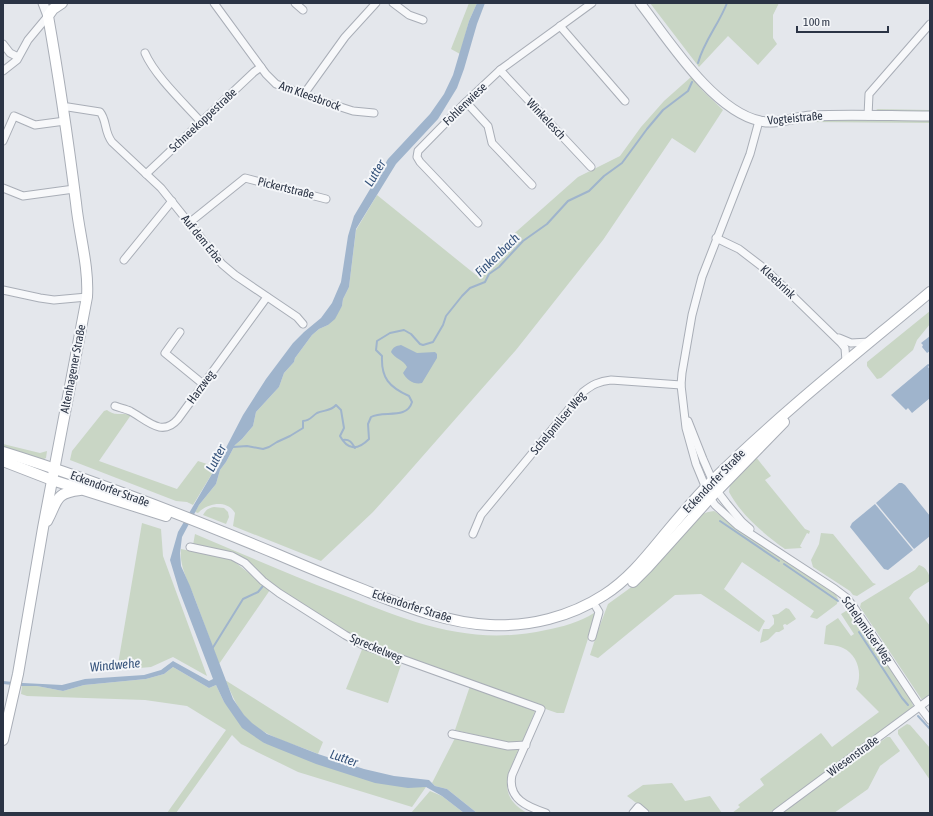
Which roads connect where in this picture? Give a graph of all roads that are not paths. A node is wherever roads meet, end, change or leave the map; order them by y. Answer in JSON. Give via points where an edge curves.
{"nodes":[{"id":1,"x":43,"y":3,"type":"edge"},
{"id":2,"x":49,"y":3,"type":"edge"},
{"id":3,"x":62,"y":3,"type":"edge"},
{"id":4,"x":214,"y":3,"type":"edge"},
{"id":5,"x":295,"y":3,"type":"edge"},
{"id":6,"x":376,"y":3,"type":"edge"},
{"id":7,"x":392,"y":3,"type":"edge"},
{"id":8,"x":592,"y":3,"type":"edge"},
{"id":9,"x":640,"y":3,"type":"edge"},
{"id":10,"x":303,"y":10,"type":"dead end"},
{"id":11,"x":48,"y":16,"type":"junction"},
{"id":12,"x":423,"y":20,"type":"dead end"},
{"id":13,"x":930,"y":24,"type":"edge"},
{"id":14,"x":560,"y":26,"type":"junction"},
{"id":15,"x":3,"y":44,"type":"edge"},
{"id":16,"x":145,"y":53,"type":"dead end"},
{"id":17,"x":18,"y":58,"type":"junction"},
{"id":18,"x":261,"y":67,"type":"junction"},
{"id":19,"x":500,"y":70,"type":"junction"},
{"id":20,"x":3,"y":71,"type":"edge"},
{"id":21,"x":304,"y":94,"type":"junction"},
{"id":22,"x":625,"y":101,"type":"dead end"},
{"id":23,"x":466,"y":102,"type":"junction"},
{"id":24,"x":63,"y":108,"type":"junction"},
{"id":25,"x":374,"y":112,"type":"dead end"},
{"id":26,"x":868,"y":116,"type":"junction"},
{"id":27,"x":930,"y":116,"type":"edge"},
{"id":28,"x":65,"y":121,"type":"junction"},
{"id":29,"x":759,"y":121,"type":"junction"},
{"id":30,"x":201,"y":122,"type":"junction"},
{"id":31,"x":3,"y":141,"type":"edge"},
{"id":32,"x":591,"y":167,"type":"dead end"},
{"id":33,"x":146,"y":174,"type":"junction"},
{"id":34,"x":532,"y":185,"type":"dead end"},
{"id":35,"x":3,"y":188,"type":"edge"},
{"id":36,"x":74,"y":189,"type":"junction"},
{"id":37,"x":326,"y":199,"type":"dead end"},
{"id":38,"x":172,"y":201,"type":"junction"},
{"id":39,"x":189,"y":223,"type":"junction"},
{"id":40,"x":478,"y":223,"type":"dead end"},
{"id":41,"x":716,"y":238,"type":"junction"},
{"id":42,"x":124,"y":260,"type":"dead end"},
{"id":43,"x":3,"y":290,"type":"edge"},
{"id":44,"x":930,"y":292,"type":"edge"},
{"id":45,"x":87,"y":297,"type":"junction"},
{"id":46,"x":267,"y":297,"type":"junction"},
{"id":47,"x":930,"y":300,"type":"edge"},
{"id":48,"x":303,"y":324,"type":"dead end"},
{"id":49,"x":180,"y":332,"type":"dead end"},
{"id":50,"x":833,"y":334,"type":"junction"},
{"id":51,"x":869,"y":342,"type":"junction"},
{"id":52,"x":846,"y":361,"type":"junction"},
{"id":53,"x":203,"y":384,"type":"junction"},
{"id":54,"x":681,"y":385,"type":"junction"},
{"id":55,"x":115,"y":406,"type":"dead end"},
{"id":56,"x":3,"y":452,"type":"edge"},
{"id":57,"x":3,"y":461,"type":"edge"},
{"id":58,"x":54,"y":469,"type":"junction"},
{"id":59,"x":52,"y":480,"type":"junction"},
{"id":60,"x":710,"y":483,"type":"junction"},
{"id":61,"x":84,"y":490,"type":"junction"},
{"id":62,"x":714,"y":494,"type":"junction"},
{"id":63,"x":170,"y":514,"type":"junction"},
{"id":64,"x":201,"y":526,"type":"junction"},
{"id":65,"x":43,"y":528,"type":"junction"},
{"id":66,"x":473,"y":534,"type":"dead end"},
{"id":67,"x":190,"y":547,"type":"dead end"},
{"id":68,"x":596,"y":607,"type":"junction"},
{"id":69,"x":592,"y":637,"type":"dead end"},
{"id":70,"x":930,"y":699,"type":"edge"},
{"id":71,"x":920,"y":707,"type":"junction"},
{"id":72,"x":930,"y":720,"type":"edge"},
{"id":73,"x":452,"y":734,"type":"dead end"},
{"id":74,"x":3,"y":740,"type":"edge"},
{"id":75,"x":526,"y":744,"type":"junction"},
{"id":76,"x":546,"y":813,"type":"edge"},
{"id":77,"x":633,"y":813,"type":"edge"},
{"id":78,"x":645,"y":813,"type":"edge"},
{"id":79,"x":776,"y":813,"type":"edge"}],
"edges":[{"from":1,"to":11,"type":"street"},
{"from":2,"to":11,"type":"street"},
{"from":3,"to":11,"type":"main road"},
{"from":4,"to":18,"type":"street","name":"Am Kleesbrock"},
{"from":5,"to":10,"type":"street"},
{"from":6,"to":21,"type":"street","via":[[345,37]]},
{"from":7,"to":12,"type":"street","via":[[409,16]]},
{"from":8,"to":14,"type":"street","name":"Fohlenwiese"},
{"from":9,"to":29,"type":"street","name":"Vogteistraße","via":[[707,87],[738,112]]},
{"from":11,"to":17,"type":"street","via":[[28,40]]},
{"from":11,"to":24,"type":"main road","name":"Altenhagener Straße"},
{"from":13,"to":26,"type":"street","via":[[869,94]]},
{"from":14,"to":19,"type":"street","name":"Fohlenwiese"},
{"from":14,"to":22,"type":"street"},
{"from":15,"to":17,"type":"street"},
{"from":16,"to":30,"type":"street","via":[[156,71]]},
{"from":17,"to":20,"type":"street"},
{"from":18,"to":21,"type":"street","name":"Am Kleesbrock","via":[[276,84]]},
{"from":18,"to":30,"type":"street","name":"Schneekoppestraße"},
{"from":19,"to":23,"type":"street","name":"Fohlenwiese"},
{"from":19,"to":32,"type":"street","name":"Winkelesch"},
{"from":21,"to":25,"type":"street","name":"Am Kleesbrock","via":[[354,111]]},
{"from":23,"to":34,"type":"street","via":[[488,126],[492,143]]},
{"from":23,"to":40,"type":"street","name":"Fohlenwiese","via":[[418,151],[417,157]]},
{"from":24,"to":28,"type":"main road","name":"Altenhagener Straße"},
{"from":24,"to":33,"type":"street","name":"Auf dem Erbe","via":[[100,112],[112,142]]},
{"from":26,"to":27,"type":"street","name":"Vogteistraße"},
{"from":26,"to":29,"type":"street","name":"Vogteistraße","via":[[812,116]]},
{"from":28,"to":31,"type":"street","via":[[35,125],[14,116]]},
{"from":28,"to":36,"type":"main road","name":"Altenhagener Straße"},
{"from":29,"to":41,"type":"street","name":"Schelpmilser Weg","via":[[750,154]]},
{"from":30,"to":33,"type":"street","name":"Schneekoppestraße"},
{"from":33,"to":38,"type":"street","name":"Auf dem Erbe"},
{"from":35,"to":36,"type":"street","via":[[23,196]]},
{"from":36,"to":45,"type":"main road","name":"Altenhagener Straße","via":[[87,278]]},
{"from":37,"to":39,"type":"street","name":"Pickertstraße","via":[[245,178]]},
{"from":38,"to":39,"type":"street","name":"Auf dem Erbe"},
{"from":38,"to":42,"type":"street"},
{"from":39,"to":46,"type":"street","name":"Auf dem Erbe","via":[[222,264]]},
{"from":41,"to":50,"type":"street","name":"Kleebrink","via":[[739,249],[765,268]]},
{"from":41,"to":54,"type":"street","name":"Schelpmilser Weg","via":[[692,315]]},
{"from":43,"to":45,"type":"street","via":[[54,300]]},
{"from":44,"to":51,"type":"main road","name":"Eckendorfer Straße"},
{"from":45,"to":58,"type":"main road","name":"Altenhagener Straße"},
{"from":46,"to":48,"type":"street","name":"Auf dem Erbe"},
{"from":46,"to":53,"type":"street","name":"Harzweg"},
{"from":47,"to":62,"type":"main road","name":"Eckendorfer Straße","via":[[783,423]]},
{"from":49,"to":53,"type":"street","via":[[164,353]]},
{"from":50,"to":51,"type":"street","name":"Kleebrink","via":[[846,342]]},
{"from":50,"to":52,"type":"street","name":"Kleebrink","via":[[845,348]]},
{"from":51,"to":52,"type":"main road","name":"Eckendorfer Straße"},
{"from":52,"to":60,"type":"main road","name":"Eckendorfer Straße","via":[[778,418]]},
{"from":53,"to":55,"type":"street","name":"Harzweg","via":[[176,422],[167,426],[156,427],[128,410]]},
{"from":54,"to":60,"type":"street","name":"Schelpmilser Weg","via":[[689,426]]},
{"from":54,"to":66,"type":"street","name":"Schelpmilser Weg","via":[[603,380],[583,392],[481,515]]},
{"from":56,"to":58,"type":"main road","name":"Eckendorfer Straße"},
{"from":57,"to":59,"type":"main road","name":"Eckendorfer Straße"},
{"from":58,"to":59,"type":"main road","name":"Altenhagener Straße"},
{"from":58,"to":63,"type":"main road","name":"Eckendorfer Straße"},
{"from":59,"to":61,"type":"main road","name":"Eckendorfer Straße"},
{"from":59,"to":65,"type":"main road","name":"Altenhagener Straße"},
{"from":60,"to":62,"type":"street","name":"Schelpmilser Weg"},
{"from":60,"to":64,"type":"main road","name":"Eckendorfer Straße","via":[[643,562],[616,587],[576,610],[524,624],[491,626],[438,617]]},
{"from":61,"to":63,"type":"main road","name":"Eckendorfer Straße"},
{"from":61,"to":65,"type":"main road","via":[[70,491],[59,496]]},
{"from":62,"to":68,"type":"main road","name":"Eckendorfer Straße","via":[[638,577]]},
{"from":62,"to":71,"type":"street","name":"Schelpmilser Weg","via":[[715,505],[737,525],[847,598]]},
{"from":63,"to":64,"type":"main road","name":"Eckendorfer Straße"},
{"from":64,"to":68,"type":"main road","name":"Eckendorfer Straße","via":[[394,609],[437,624],[491,632],[533,629],[562,622]]},
{"from":65,"to":74,"type":"main road","name":"Altenhagener Straße","via":[[18,674]]},
{"from":67,"to":75,"type":"street","name":"Spreckelweg","via":[[232,556],[245,563],[279,593],[363,645],[541,709]]},
{"from":68,"to":69,"type":"street","via":[[599,612]]},
{"from":70,"to":71,"type":"street","name":"Wiesenstraße"},
{"from":71,"to":72,"type":"street","name":"Schelpmilser Weg"},
{"from":71,"to":79,"type":"street","name":"Wiesenstraße"},
{"from":73,"to":75,"type":"street","via":[[508,746]]},
{"from":75,"to":76,"type":"street","via":[[512,775],[511,786],[525,805]]},
{"from":77,"to":78,"type":"street","via":[[638,807]]}]}
